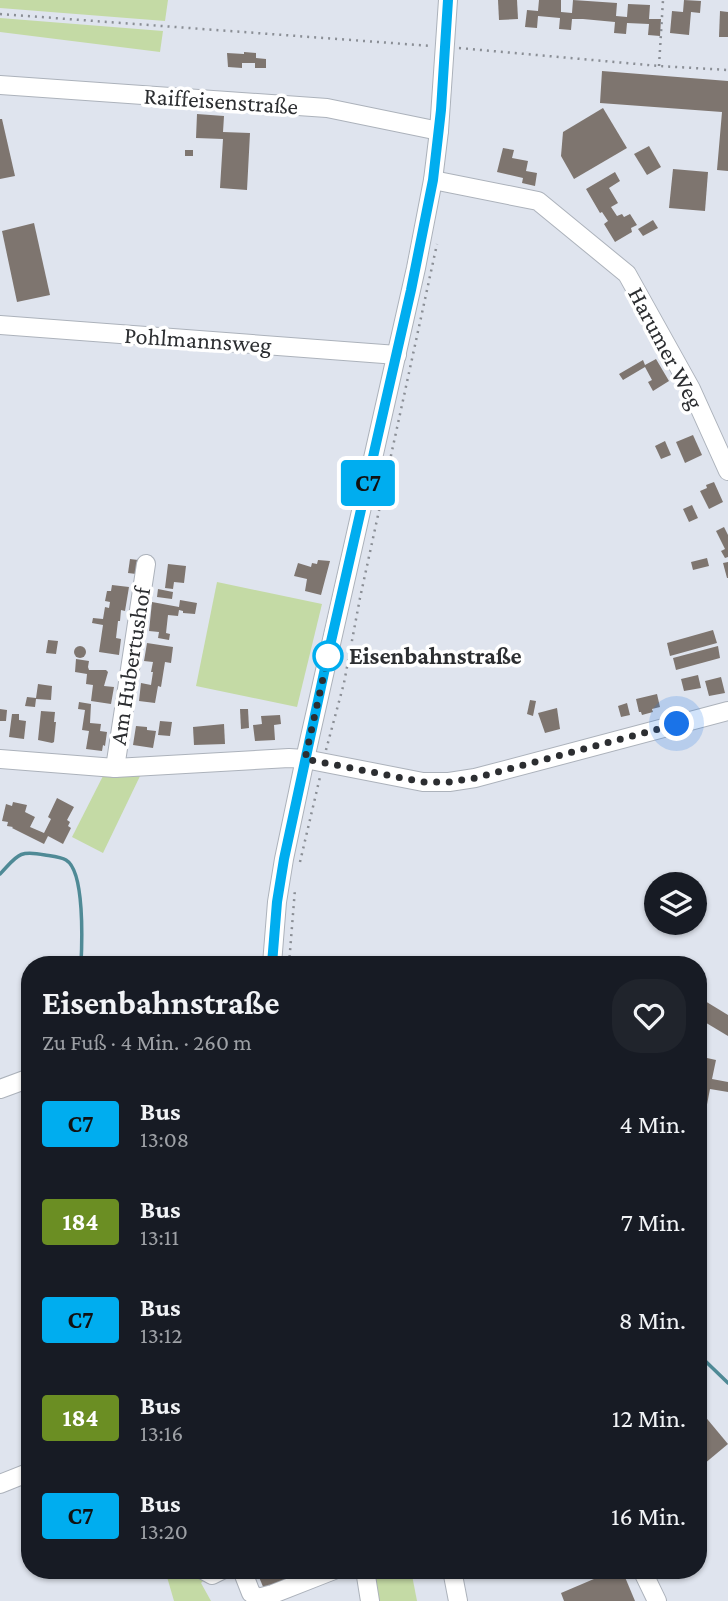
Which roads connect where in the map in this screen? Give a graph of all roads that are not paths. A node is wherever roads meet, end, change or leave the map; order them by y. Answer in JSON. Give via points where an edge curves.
{"nodes":[{"id":1,"x":448,"y":0,"type":"edge"},
{"id":2,"x":0,"y":85,"type":"edge"},
{"id":3,"x":439,"y":131,"type":"junction"},
{"id":4,"x":433,"y":180,"type":"junction"},
{"id":5,"x":0,"y":325,"type":"edge"},
{"id":6,"x":397,"y":355,"type":"junction"},
{"id":7,"x":728,"y":471,"type":"edge"},
{"id":8,"x":146,"y":564,"type":"dead end"},
{"id":9,"x":728,"y":711,"type":"edge"},
{"id":10,"x":0,"y":759,"type":"edge"},
{"id":11,"x":305,"y":759,"type":"junction"},
{"id":12,"x":114,"y":768,"type":"junction"},
{"id":13,"x":273,"y":956,"type":"edge"},
{"id":14,"x":21,"y":1081,"type":"edge"},
{"id":15,"x":0,"y":1089,"type":"edge"},
{"id":16,"x":21,"y":1476,"type":"edge"},
{"id":17,"x":0,"y":1485,"type":"edge"},
{"id":18,"x":246,"y":1579,"type":"edge"},
{"id":19,"x":311,"y":1579,"type":"edge"},
{"id":20,"x":366,"y":1579,"type":"edge"},
{"id":21,"x":454,"y":1579,"type":"edge"},
{"id":22,"x":646,"y":1579,"type":"edge"},
{"id":23,"x":370,"y":1601,"type":"edge"},
{"id":24,"x":458,"y":1601,"type":"edge"},
{"id":25,"x":657,"y":1601,"type":"edge"}],
"edges":[{"from":1,"to":3,"type":"street"},
{"from":2,"to":3,"type":"street","name":"Raiffeisenstraße","via":[[327,108]]},
{"from":3,"to":4,"type":"street"},
{"from":4,"to":6,"type":"street"},
{"from":4,"to":7,"type":"street","name":"Harumer Weg","via":[[538,201],[627,274],[691,389]]},
{"from":5,"to":6,"type":"street","name":"Pohlmannsweg"},
{"from":6,"to":11,"type":"street"},
{"from":8,"to":12,"type":"street","name":"Am Hubertushof"},
{"from":9,"to":11,"type":"street","via":[[449,782],[423,782]]},
{"from":10,"to":12,"type":"street"},
{"from":11,"to":12,"type":"street"},
{"from":11,"to":13,"type":"street","via":[[284,859]]},
{"from":14,"to":15,"type":"street"},
{"from":16,"to":17,"type":"street"},
{"from":18,"to":19,"type":"street","via":[[258,1598]]},
{"from":20,"to":23,"type":"street"},
{"from":21,"to":24,"type":"street"},
{"from":22,"to":25,"type":"street"}]}
